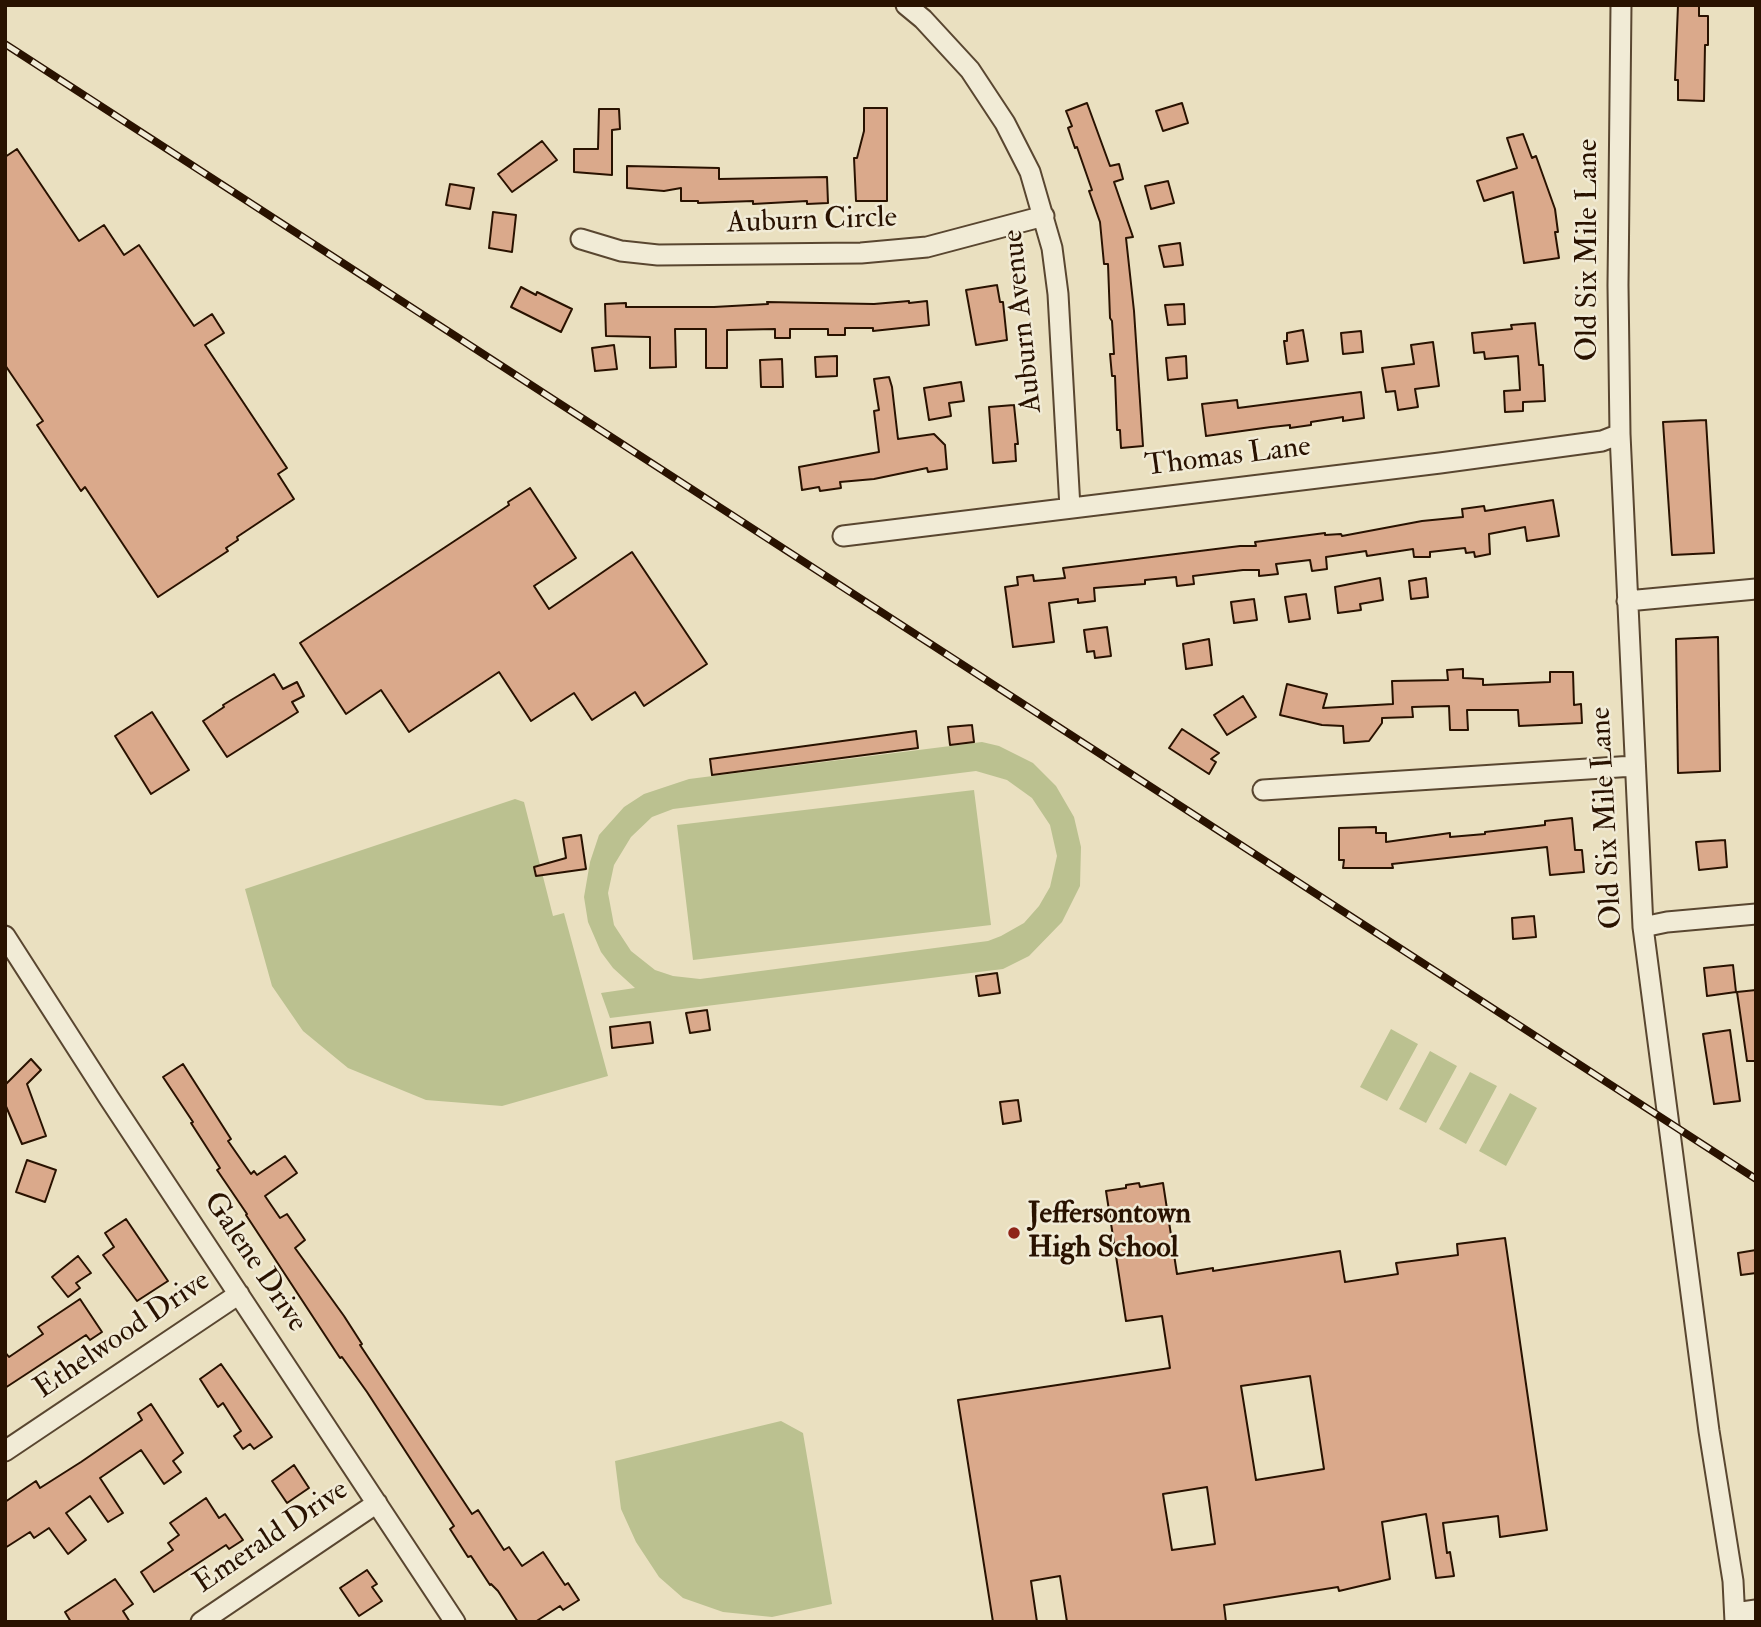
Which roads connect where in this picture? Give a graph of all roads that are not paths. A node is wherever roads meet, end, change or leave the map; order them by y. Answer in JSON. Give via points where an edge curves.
{"nodes":[{"id":1,"x":906,"y":5,"type":"edge"},
{"id":2,"x":1621,"y":5,"type":"edge"},
{"id":3,"x":1044,"y":216,"type":"junction"},
{"id":4,"x":581,"y":239,"type":"dead end"},
{"id":5,"x":1620,"y":434,"type":"junction"},
{"id":6,"x":1070,"y":508,"type":"junction"},
{"id":7,"x":842,"y":536,"type":"dead end"},
{"id":8,"x":1756,"y":589,"type":"edge"},
{"id":9,"x":1627,"y":601,"type":"junction"},
{"id":10,"x":1634,"y":766,"type":"junction"},
{"id":11,"x":1263,"y":790,"type":"dead end"},
{"id":12,"x":1756,"y":915,"type":"edge"},
{"id":13,"x":1643,"y":927,"type":"junction"},
{"id":14,"x":5,"y":936,"type":"edge"},
{"id":15,"x":239,"y":1294,"type":"junction"},
{"id":16,"x":5,"y":1451,"type":"edge"},
{"id":17,"x":377,"y":1503,"type":"junction"},
{"id":18,"x":1756,"y":1610,"type":"edge"},
{"id":19,"x":1735,"y":1617,"type":"edge"},
{"id":20,"x":201,"y":1622,"type":"edge"},
{"id":21,"x":455,"y":1622,"type":"edge"}],
"edges":[{"from":1,"to":3,"type":"street","name":"Auburn Avenue","via":[[970,70],[1005,123],[1030,172]]},
{"from":2,"to":5,"type":"street","name":"Old Six Mile Lane"},
{"from":3,"to":4,"type":"street","name":"Auburn Circle","via":[[927,247],[861,253],[658,255],[621,251]]},
{"from":3,"to":6,"type":"street","name":"Auburn Avenue","via":[[1058,294]]},
{"from":5,"to":6,"type":"street","name":"Thomas Lane","via":[[1602,441]]},
{"from":5,"to":9,"type":"street","name":"Old Six Mile Lane"},
{"from":6,"to":7,"type":"street","name":"Thomas Lane"},
{"from":8,"to":9,"type":"street"},
{"from":9,"to":10,"type":"street","name":"Old Six Mile Lane"},
{"from":10,"to":11,"type":"street"},
{"from":10,"to":13,"type":"street","name":"Old Six Mile Lane"},
{"from":12,"to":13,"type":"street"},
{"from":13,"to":19,"type":"street","name":"Old Six Mile Lane"},
{"from":14,"to":15,"type":"street","name":"Galene Drive"},
{"from":15,"to":16,"type":"street","name":"Ethelwood Drive"},
{"from":15,"to":17,"type":"street","name":"Galene Drive"},
{"from":17,"to":20,"type":"street","name":"Emerald Drive"},
{"from":17,"to":21,"type":"street","name":"Galene Drive"},
{"from":18,"to":19,"type":"street"}]}
